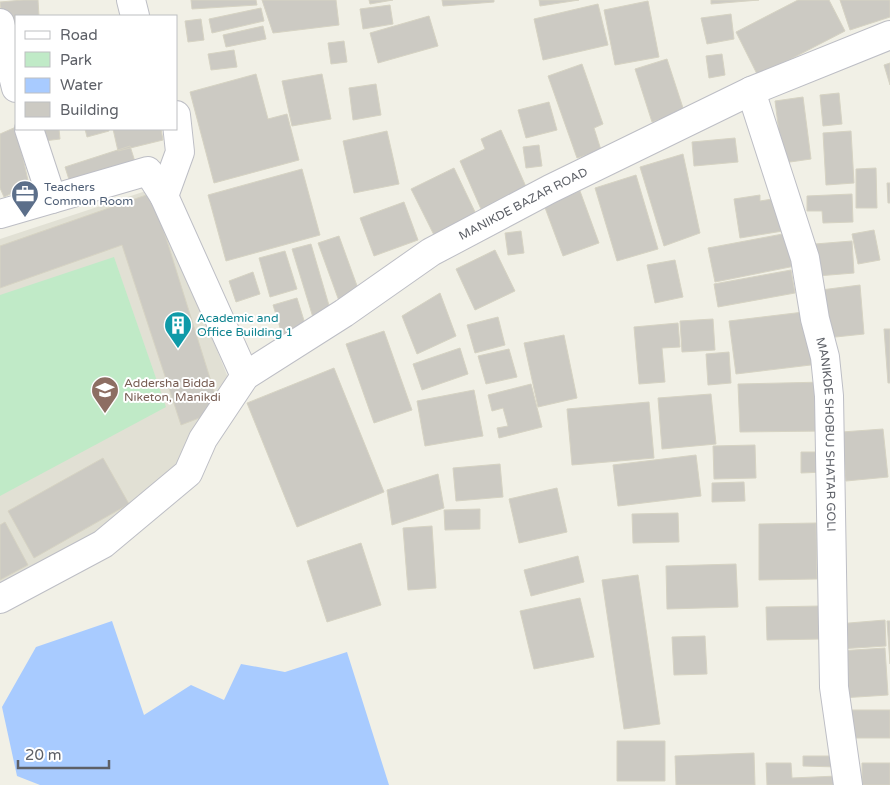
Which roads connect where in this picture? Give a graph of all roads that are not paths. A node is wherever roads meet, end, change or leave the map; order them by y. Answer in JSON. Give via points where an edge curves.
{"nodes":[{"id":1,"x":131,"y":0,"type":"edge"},
{"id":2,"x":135,"y":15,"type":"edge"},
{"id":3,"x":0,"y":23,"type":"edge"},
{"id":4,"x":890,"y":35,"type":"edge"},
{"id":5,"x":15,"y":84,"type":"edge"},
{"id":6,"x":751,"y":91,"type":"junction"},
{"id":7,"x":29,"y":130,"type":"edge"},
{"id":8,"x":178,"y":130,"type":"edge"},
{"id":9,"x":164,"y":196,"type":"junction"},
{"id":10,"x":52,"y":199,"type":"junction"},
{"id":11,"x":0,"y":214,"type":"edge"},
{"id":12,"x":245,"y":376,"type":"junction"},
{"id":13,"x":8,"y":595,"type":"edge"},
{"id":14,"x":848,"y":785,"type":"edge"}],
"edges":[{"from":1,"to":2,"type":"street"},
{"from":3,"to":5,"type":"street"},
{"from":4,"to":6,"type":"street","name":"MANIKDE BAZAR ROAD"},
{"from":6,"to":12,"type":"street","name":"MANIKDE BAZAR ROAD","via":[[550,189],[431,252]]},
{"from":6,"to":14,"type":"street","name":"MANIKDE SHOBUJ SHATAR GOLI","via":[[805,258],[825,357],[829,396],[834,687]]},
{"from":7,"to":10,"type":"street"},
{"from":8,"to":9,"type":"street","via":[[180,152]]},
{"from":9,"to":10,"type":"street","via":[[148,171]]},
{"from":9,"to":12,"type":"street"},
{"from":10,"to":11,"type":"street"},
{"from":12,"to":13,"type":"street","name":"MANIKDE BAZAR ROAD","via":[[202,439],[188,473],[103,544]]}]}
